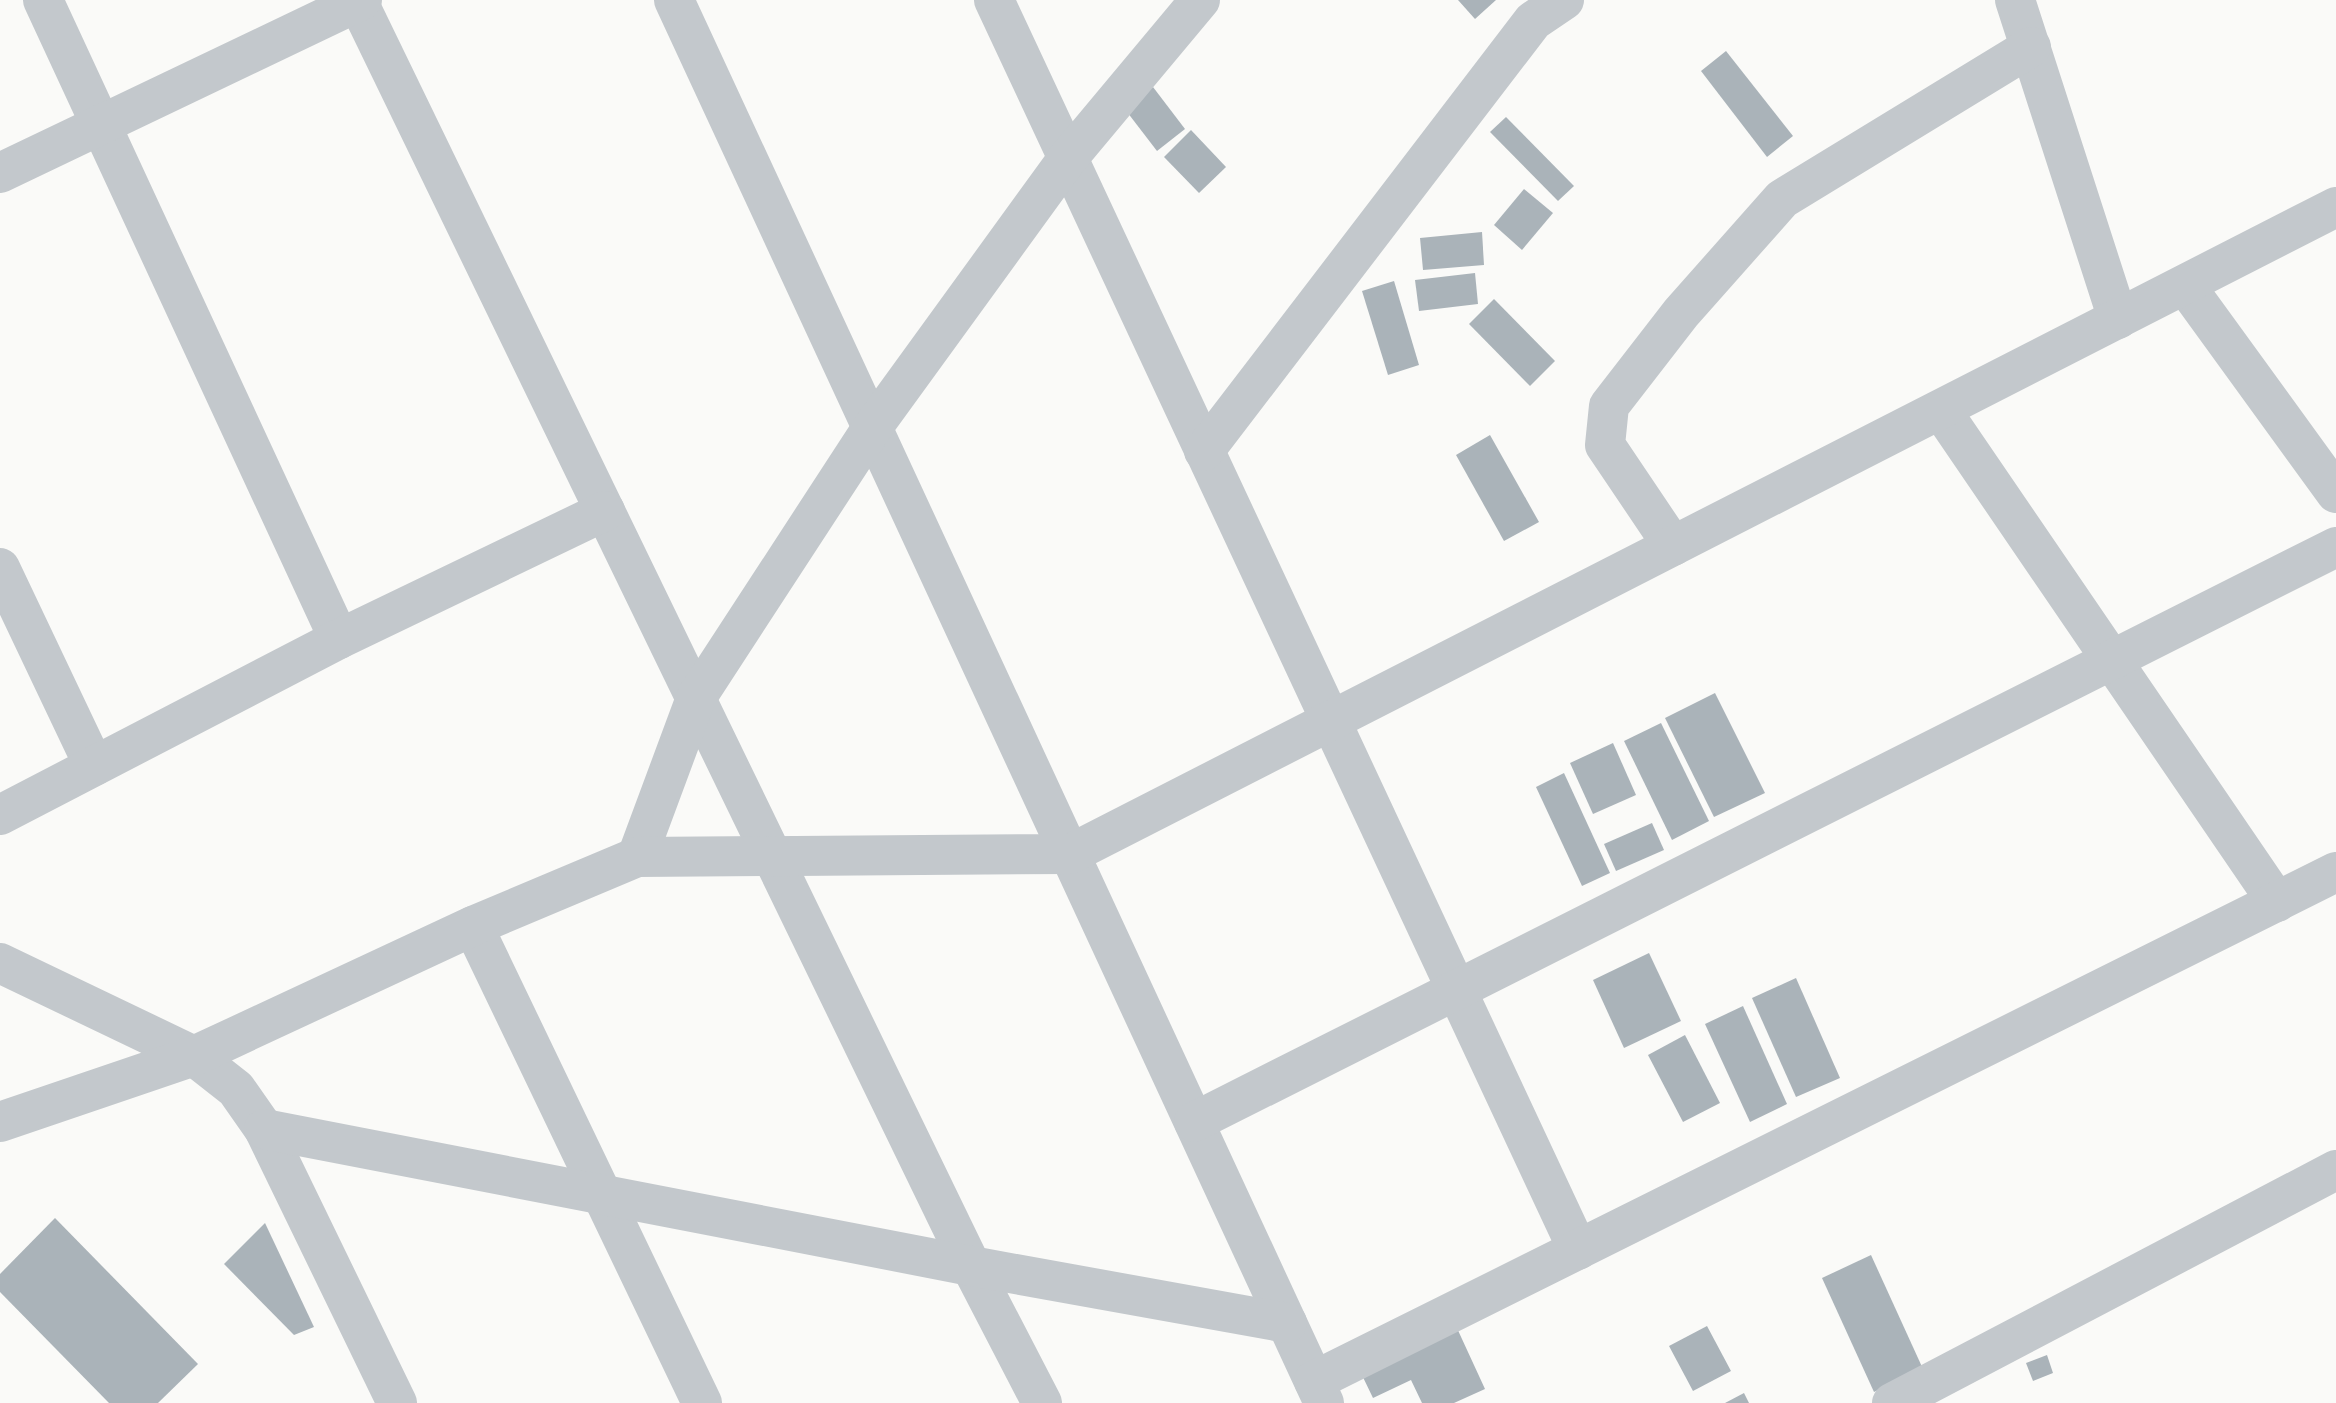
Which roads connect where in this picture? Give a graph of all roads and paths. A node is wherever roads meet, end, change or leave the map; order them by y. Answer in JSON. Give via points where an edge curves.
{"nodes":[{"id":1,"x":43,"y":0,"type":"edge"},
{"id":2,"x":674,"y":0,"type":"edge"},
{"id":3,"x":994,"y":0,"type":"edge"},
{"id":4,"x":1200,"y":0,"type":"edge"},
{"id":5,"x":1564,"y":0,"type":"edge"},
{"id":6,"x":2015,"y":0,"type":"edge"},
{"id":7,"x":359,"y":1,"type":"edge"},
{"id":8,"x":2031,"y":47,"type":"junction"},
{"id":9,"x":101,"y":125,"type":"junction"},
{"id":10,"x":1068,"y":158,"type":"junction"},
{"id":11,"x":0,"y":173,"type":"edge"},
{"id":12,"x":2336,"y":206,"type":"edge"},
{"id":13,"x":2185,"y":286,"type":"junction"},
{"id":14,"x":2118,"y":319,"type":"junction"},
{"id":15,"x":1941,"y":410,"type":"junction"},
{"id":16,"x":872,"y":428,"type":"junction"},
{"id":17,"x":1204,"y":451,"type":"junction"},
{"id":18,"x":2336,"y":494,"type":"edge"},
{"id":19,"x":605,"y":511,"type":"junction"},
{"id":20,"x":1673,"y":546,"type":"junction"},
{"id":21,"x":2336,"y":547,"type":"edge"},
{"id":22,"x":0,"y":568,"type":"edge"},
{"id":23,"x":339,"y":640,"type":"junction"},
{"id":24,"x":2112,"y":660,"type":"junction"},
{"id":25,"x":696,"y":698,"type":"junction"},
{"id":26,"x":1330,"y":720,"type":"junction"},
{"id":27,"x":94,"y":766,"type":"junction"},
{"id":28,"x":0,"y":815,"type":"edge"},
{"id":29,"x":1070,"y":854,"type":"junction"},
{"id":30,"x":772,"y":855,"type":"junction"},
{"id":31,"x":636,"y":857,"type":"junction"},
{"id":32,"x":2336,"y":872,"type":"edge"},
{"id":33,"x":2277,"y":902,"type":"junction"},
{"id":34,"x":473,"y":926,"type":"junction"},
{"id":35,"x":0,"y":962,"type":"edge"},
{"id":36,"x":1456,"y":990,"type":"junction"},
{"id":37,"x":194,"y":1056,"type":"junction"},
{"id":38,"x":0,"y":1122,"type":"edge"},
{"id":39,"x":1194,"y":1122,"type":"junction"},
{"id":40,"x":264,"y":1129,"type":"junction"},
{"id":41,"x":2336,"y":1170,"type":"edge"},
{"id":42,"x":602,"y":1195,"type":"junction"},
{"id":43,"x":1578,"y":1250,"type":"junction"},
{"id":44,"x":972,"y":1266,"type":"junction"},
{"id":45,"x":1288,"y":1323,"type":"junction"},
{"id":46,"x":1319,"y":1392,"type":"edge"},
{"id":47,"x":398,"y":1403,"type":"edge"},
{"id":48,"x":702,"y":1403,"type":"edge"},
{"id":49,"x":1042,"y":1403,"type":"edge"},
{"id":50,"x":1892,"y":1403,"type":"edge"}],
"edges":[{"from":1,"to":9,"type":"street"},
{"from":2,"to":16,"type":"street"},
{"from":3,"to":10,"type":"street"},
{"from":4,"to":10,"type":"street"},
{"from":5,"to":17,"type":"street","via":[[1533,21]]},
{"from":6,"to":8,"type":"street"},
{"from":7,"to":9,"type":"street"},
{"from":7,"to":19,"type":"street"},
{"from":8,"to":14,"type":"street"},
{"from":8,"to":20,"type":"street","via":[[1782,199],[1680,313],[1610,406],[1605,445]]},
{"from":9,"to":11,"type":"street"},
{"from":9,"to":23,"type":"street"},
{"from":10,"to":16,"type":"street"},
{"from":10,"to":17,"type":"street"},
{"from":12,"to":13,"type":"street"},
{"from":13,"to":14,"type":"street"},
{"from":13,"to":18,"type":"street"},
{"from":14,"to":15,"type":"street"},
{"from":15,"to":20,"type":"street"},
{"from":15,"to":24,"type":"street"},
{"from":16,"to":25,"type":"street"},
{"from":16,"to":29,"type":"street"},
{"from":17,"to":26,"type":"street"},
{"from":19,"to":23,"type":"street"},
{"from":19,"to":25,"type":"street"},
{"from":20,"to":26,"type":"street"},
{"from":21,"to":24,"type":"street"},
{"from":22,"to":27,"type":"street"},
{"from":23,"to":27,"type":"street"},
{"from":24,"to":33,"type":"street"},
{"from":24,"to":36,"type":"street"},
{"from":25,"to":30,"type":"street"},
{"from":25,"to":31,"type":"street"},
{"from":26,"to":29,"type":"street"},
{"from":26,"to":36,"type":"street"},
{"from":27,"to":28,"type":"street"},
{"from":29,"to":30,"type":"street"},
{"from":29,"to":39,"type":"street"},
{"from":30,"to":31,"type":"street"},
{"from":30,"to":44,"type":"street"},
{"from":31,"to":34,"type":"street"},
{"from":32,"to":33,"type":"street"},
{"from":33,"to":43,"type":"street"},
{"from":34,"to":37,"type":"street"},
{"from":34,"to":42,"type":"street"},
{"from":35,"to":37,"type":"street"},
{"from":36,"to":39,"type":"street"},
{"from":36,"to":43,"type":"street"},
{"from":37,"to":38,"type":"street"},
{"from":37,"to":40,"type":"street","via":[[236,1089]]},
{"from":39,"to":45,"type":"street"},
{"from":40,"to":42,"type":"street"},
{"from":40,"to":47,"type":"street"},
{"from":41,"to":50,"type":"street"},
{"from":42,"to":44,"type":"street"},
{"from":42,"to":48,"type":"street"},
{"from":43,"to":46,"type":"street"},
{"from":44,"to":45,"type":"street"},
{"from":44,"to":49,"type":"street"},
{"from":45,"to":46,"type":"street"}]}
